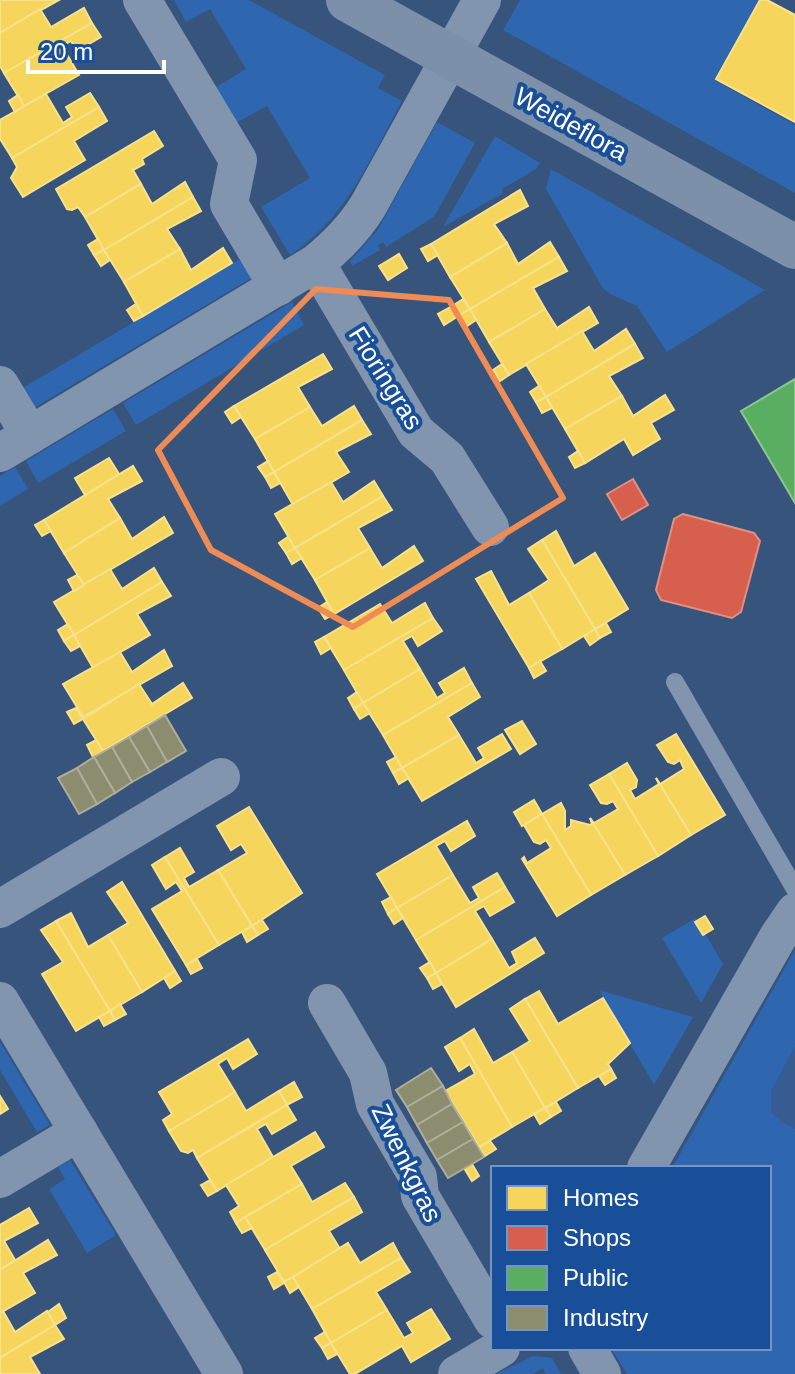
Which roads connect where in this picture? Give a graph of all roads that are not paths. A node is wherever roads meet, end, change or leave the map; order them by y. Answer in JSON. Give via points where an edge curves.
{"nodes":[{"id":1,"x":142,"y":0,"type":"edge"},
{"id":2,"x":348,"y":0,"type":"edge"},
{"id":3,"x":482,"y":0,"type":"edge"},
{"id":4,"x":450,"y":57,"type":"junction"},
{"id":5,"x":795,"y":247,"type":"edge"},
{"id":6,"x":316,"y":263,"type":"junction"},
{"id":7,"x":278,"y":287,"type":"junction"},
{"id":8,"x":0,"y":385,"type":"edge"},
{"id":9,"x":15,"y":444,"type":"edge"},
{"id":10,"x":490,"y":527,"type":"dead end"},
{"id":11,"x":675,"y":682,"type":"dead end"},
{"id":12,"x":221,"y":777,"type":"dead end"},
{"id":13,"x":795,"y":889,"type":"edge"},
{"id":14,"x":0,"y":909,"type":"edge"},
{"id":15,"x":795,"y":912,"type":"edge"},
{"id":16,"x":0,"y":1001,"type":"edge"},
{"id":17,"x":327,"y":1003,"type":"dead end"},
{"id":18,"x":79,"y":1132,"type":"junction"},
{"id":19,"x":647,"y":1166,"type":"edge"},
{"id":20,"x":0,"y":1179,"type":"edge"},
{"id":21,"x":491,"y":1317,"type":"edge"},
{"id":22,"x":498,"y":1350,"type":"edge"},
{"id":23,"x":588,"y":1350,"type":"edge"},
{"id":24,"x":224,"y":1374,"type":"edge"},
{"id":25,"x":457,"y":1374,"type":"edge"},
{"id":26,"x":602,"y":1374,"type":"edge"}],
"edges":[{"from":1,"to":7,"type":"street","via":[[238,160],[229,204]]},
{"from":2,"to":4,"type":"street","name":"Weideflora"},
{"from":3,"to":4,"type":"street"},
{"from":4,"to":5,"type":"street","name":"Weideflora"},
{"from":4,"to":6,"type":"street","via":[[361,217]]},
{"from":6,"to":7,"type":"street"},
{"from":6,"to":10,"type":"street","name":"Fioringras","via":[[416,432],[447,458]]},
{"from":7,"to":9,"type":"street"},
{"from":8,"to":9,"type":"street"},
{"from":11,"to":13,"type":"lane"},
{"from":12,"to":14,"type":"street"},
{"from":15,"to":19,"type":"street"},
{"from":16,"to":18,"type":"street"},
{"from":17,"to":21,"type":"street","name":"Zwenkgras","via":[[368,1073],[375,1104],[418,1177],[420,1196]]},
{"from":18,"to":20,"type":"street"},
{"from":18,"to":24,"type":"street"},
{"from":22,"to":25,"type":"street"},
{"from":23,"to":26,"type":"street"}]}
